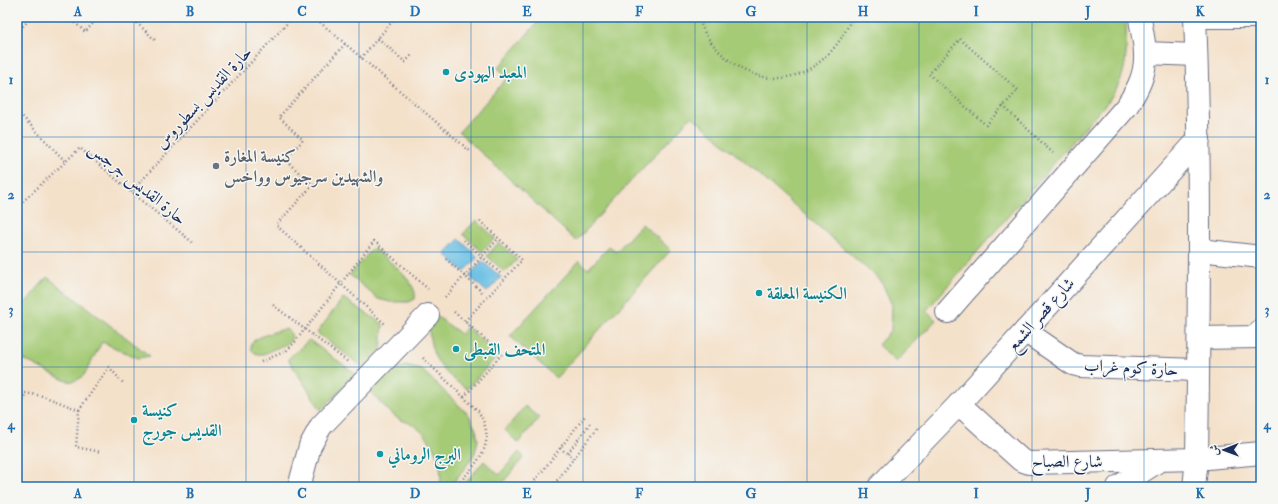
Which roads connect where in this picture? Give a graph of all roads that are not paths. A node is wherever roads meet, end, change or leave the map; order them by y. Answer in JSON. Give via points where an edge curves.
{"nodes":[{"id":1,"x":1140,"y":17,"type":"edge"},
{"id":2,"x":1195,"y":17,"type":"edge"},
{"id":3,"x":1261,"y":17,"type":"edge"},
{"id":4,"x":1145,"y":53,"type":"junction"},
{"id":5,"x":1196,"y":55,"type":"junction"},
{"id":6,"x":1199,"y":140,"type":"junction"},
{"id":7,"x":1200,"y":250,"type":"junction"},
{"id":8,"x":1261,"y":257,"type":"edge"},
{"id":9,"x":947,"y":312,"type":"dead end"},
{"id":10,"x":428,"y":315,"type":"dead end"},
{"id":11,"x":1261,"y":330,"type":"edge"},
{"id":12,"x":1025,"y":331,"type":"junction"},
{"id":13,"x":1199,"y":338,"type":"junction"},
{"id":14,"x":1198,"y":370,"type":"junction"},
{"id":15,"x":959,"y":404,"type":"junction"},
{"id":16,"x":1261,"y":453,"type":"edge"},
{"id":17,"x":1197,"y":459,"type":"junction"},
{"id":18,"x":1160,"y":460,"type":"junction"},
{"id":19,"x":300,"y":487,"type":"edge"},
{"id":20,"x":879,"y":487,"type":"edge"},
{"id":21,"x":1118,"y":487,"type":"edge"},
{"id":22,"x":1194,"y":487,"type":"edge"}],
"edges":[{"from":1,"to":4,"type":"street"},
{"from":2,"to":3,"type":"street"},
{"from":2,"to":5,"type":"street"},
{"from":4,"to":5,"type":"street"},
{"from":4,"to":9,"type":"street","via":[[1144,72],[1127,106]]},
{"from":5,"to":6,"type":"street"},
{"from":6,"to":7,"type":"street"},
{"from":6,"to":12,"type":"street","name":"شارع قصر الشمع"},
{"from":7,"to":8,"type":"street"},
{"from":7,"to":13,"type":"street"},
{"from":10,"to":19,"type":"street","via":[[321,426],[310,446]]},
{"from":11,"to":13,"type":"street","via":[[1258,337]]},
{"from":12,"to":14,"type":"street","name":"حارة كوم غراب","via":[[1073,364],[1081,366]]},
{"from":12,"to":15,"type":"street","name":"شارع قصر الشمع"},
{"from":13,"to":14,"type":"street"},
{"from":14,"to":17,"type":"street"},
{"from":15,"to":18,"type":"street","name":"شارع الصباح","via":[[1024,462]]},
{"from":15,"to":20,"type":"street","name":"شارع قصر الشمع"},
{"from":16,"to":17,"type":"street","name":"شارع الصباح"},
{"from":17,"to":18,"type":"street","name":"شارع الصباح"},
{"from":17,"to":22,"type":"street"},
{"from":18,"to":21,"type":"street"}]}
